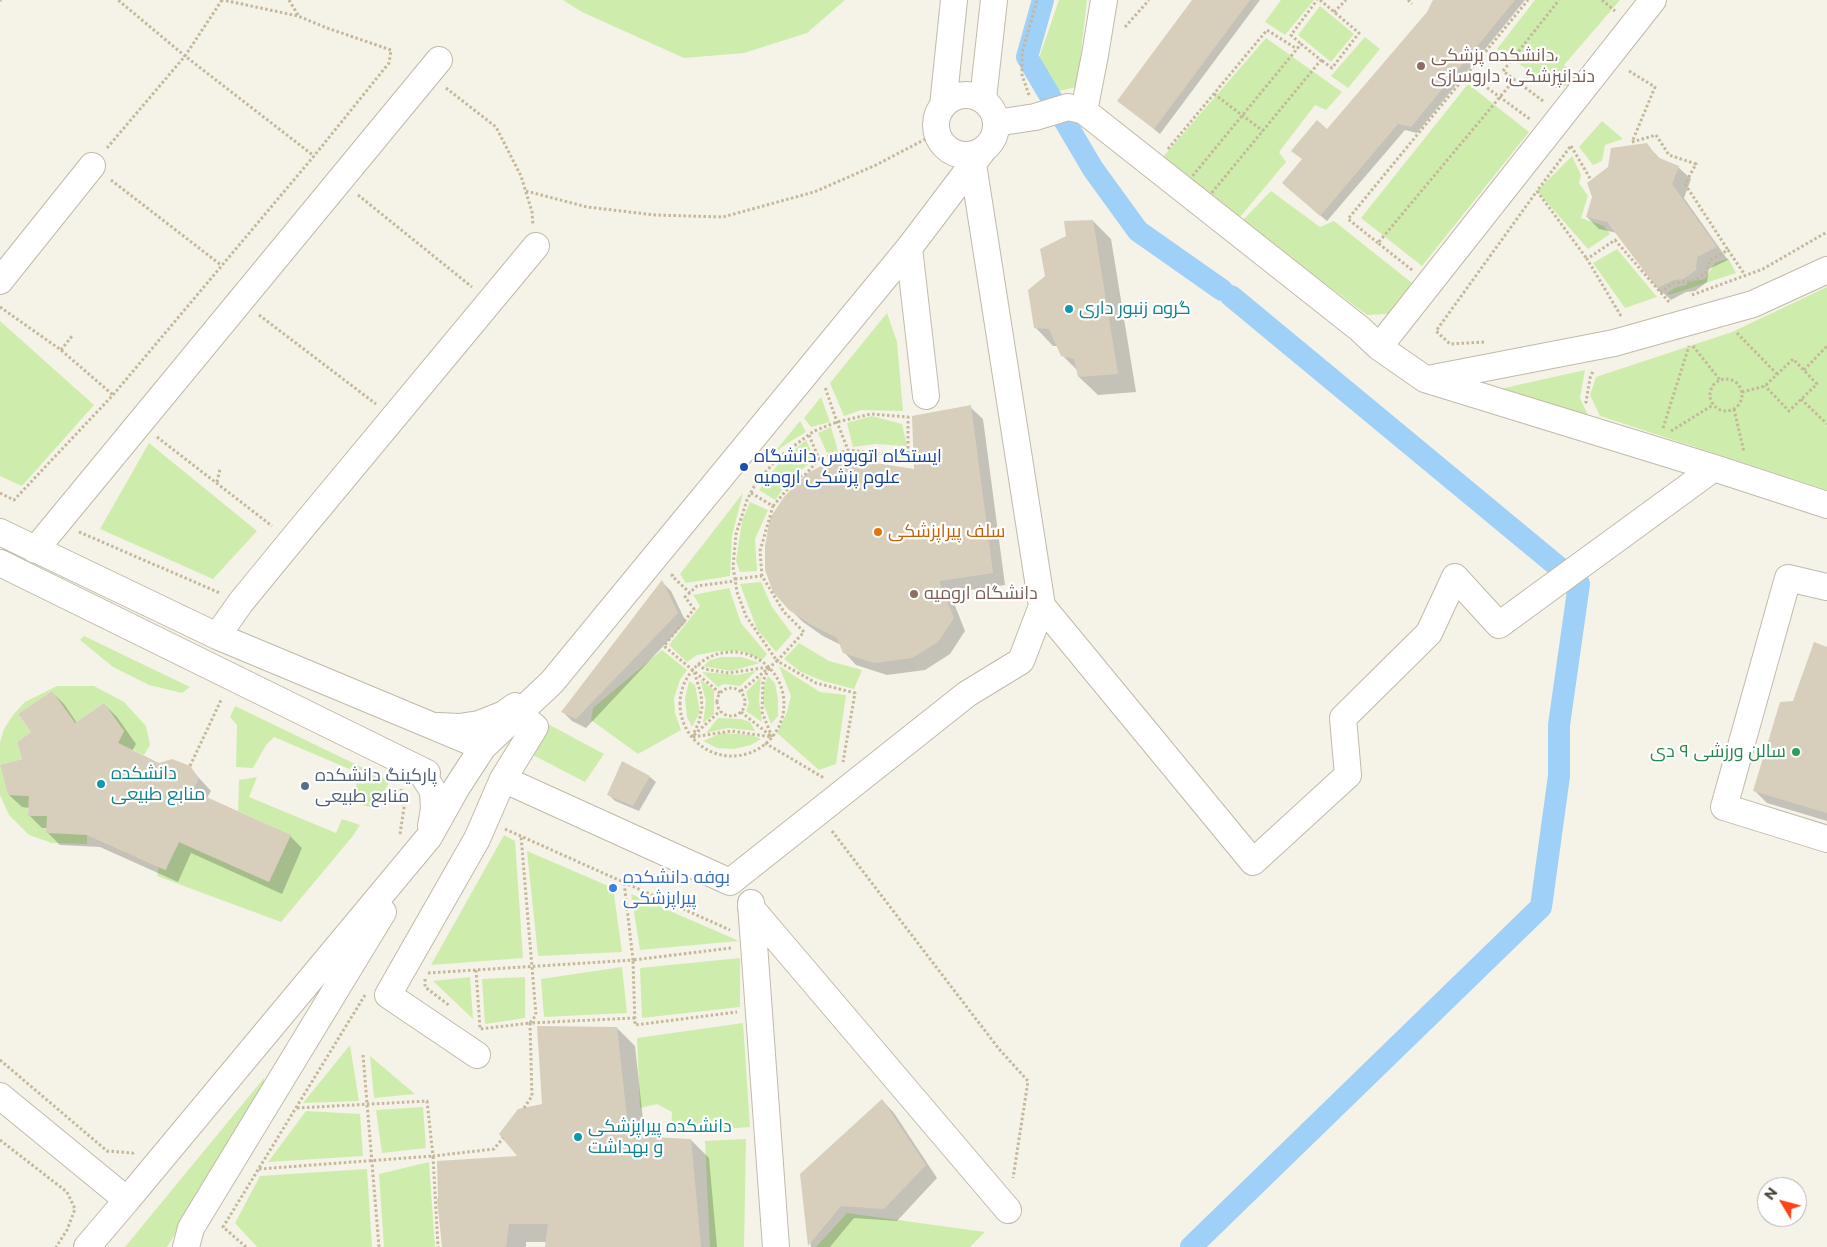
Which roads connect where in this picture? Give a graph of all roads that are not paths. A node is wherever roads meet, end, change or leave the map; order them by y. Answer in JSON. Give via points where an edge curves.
{"nodes":[{"id":1,"x":954,"y":0,"type":"edge"},
{"id":2,"x":994,"y":0,"type":"edge"},
{"id":3,"x":1104,"y":0,"type":"edge"},
{"id":4,"x":1653,"y":0,"type":"edge"},
{"id":5,"x":440,"y":71,"type":"road end"},
{"id":6,"x":982,"y":99,"type":"junction"},
{"id":7,"x":943,"y":106,"type":"junction"},
{"id":8,"x":1084,"y":111,"type":"junction"},
{"id":9,"x":996,"y":123,"type":"junction"},
{"id":10,"x":978,"y":156,"type":"junction"},
{"id":11,"x":92,"y":166,"type":"road end"},
{"id":12,"x":536,"y":246,"type":"road end"},
{"id":13,"x":909,"y":248,"type":"junction"},
{"id":14,"x":1827,"y":270,"type":"edge"},
{"id":15,"x":0,"y":281,"type":"edge"},
{"id":16,"x":1379,"y":347,"type":"junction"},
{"id":17,"x":1424,"y":379,"type":"junction"},
{"id":18,"x":926,"y":396,"type":"dead end"},
{"id":19,"x":1714,"y":468,"type":"junction"},
{"id":20,"x":1827,"y":505,"type":"edge"},
{"id":21,"x":0,"y":532,"type":"edge"},
{"id":22,"x":35,"y":550,"type":"junction"},
{"id":23,"x":0,"y":563,"type":"edge"},
{"id":24,"x":1827,"y":587,"type":"edge"},
{"id":25,"x":1042,"y":606,"type":"junction"},
{"id":26,"x":217,"y":636,"type":"junction"},
{"id":27,"x":552,"y":682,"type":"junction"},
{"id":28,"x":519,"y":714,"type":"junction"},
{"id":29,"x":430,"y":725,"type":"junction"},
{"id":30,"x":483,"y":748,"type":"junction"},
{"id":31,"x":405,"y":775,"type":"junction"},
{"id":32,"x":504,"y":779,"type":"junction"},
{"id":33,"x":457,"y":787,"type":"junction"},
{"id":34,"x":429,"y":837,"type":"junction"},
{"id":35,"x":1827,"y":839,"type":"edge"},
{"id":36,"x":748,"y":868,"type":"junction"},
{"id":37,"x":751,"y":908,"type":"junction"},
{"id":38,"x":477,"y":1055,"type":"dead end"},
{"id":39,"x":0,"y":1096,"type":"edge"},
{"id":40,"x":127,"y":1200,"type":"junction"},
{"id":41,"x":1008,"y":1210,"type":"road end"},
{"id":42,"x":87,"y":1247,"type":"edge"},
{"id":43,"x":186,"y":1247,"type":"edge"},
{"id":44,"x":776,"y":1247,"type":"edge"}],
"edges":[{"from":1,"to":7,"type":"street"},
{"from":2,"to":6,"type":"street"},
{"from":3,"to":8,"type":"street"},
{"from":4,"to":16,"type":"street"},
{"from":5,"to":22,"type":"street"},
{"from":6,"to":7,"type":"street","via":[[969,95],[955,97]]},
{"from":6,"to":9,"type":"street","via":[[992,110]]},
{"from":7,"to":10,"type":"street","via":[[937,119],[938,133],[945,146],[957,154]]},
{"from":8,"to":9,"type":"street","via":[[1068,107],[1035,117]]},
{"from":8,"to":16,"type":"street"},
{"from":9,"to":10,"type":"street","via":[[994,138]]},
{"from":10,"to":13,"type":"street"},
{"from":10,"to":25,"type":"street"},
{"from":11,"to":15,"type":"street"},
{"from":12,"to":26,"type":"street","via":[[241,602]]},
{"from":13,"to":18,"type":"street"},
{"from":13,"to":27,"type":"street"},
{"from":14,"to":17,"type":"street","via":[[1753,304],[1623,340]]},
{"from":16,"to":17,"type":"street"},
{"from":17,"to":19,"type":"street"},
{"from":19,"to":20,"type":"street"},
{"from":19,"to":25,"type":"street","via":[[1499,625],[1455,577],[1429,633],[1343,718],[1348,775],[1253,862]]},
{"from":21,"to":22,"type":"street"},
{"from":22,"to":26,"type":"street"},
{"from":23,"to":31,"type":"street"},
{"from":24,"to":35,"type":"street","via":[[1788,578],[1724,807]]},
{"from":25,"to":36,"type":"street","via":[[1021,662],[967,694]]},
{"from":26,"to":29,"type":"street"},
{"from":27,"to":28,"type":"street"},
{"from":27,"to":29,"type":"street","via":[[504,714],[479,724],[459,727]]},
{"from":28,"to":30,"type":"street"},
{"from":28,"to":32,"type":"street","via":[[535,727]]},
{"from":29,"to":30,"type":"street"},
{"from":30,"to":33,"type":"street"},
{"from":31,"to":33,"type":"street"},
{"from":31,"to":34,"type":"street","via":[[423,775],[433,791],[434,809]]},
{"from":32,"to":36,"type":"street","via":[[730,882]]},
{"from":32,"to":38,"type":"street","via":[[477,839],[388,995]]},
{"from":33,"to":34,"type":"street"},
{"from":34,"to":40,"type":"street"},
{"from":34,"to":43,"type":"street","via":[[191,1228]]},
{"from":36,"to":37,"type":"street"},
{"from":37,"to":41,"type":"street"},
{"from":37,"to":44,"type":"street"},
{"from":39,"to":40,"type":"street"},
{"from":40,"to":42,"type":"street"}]}
